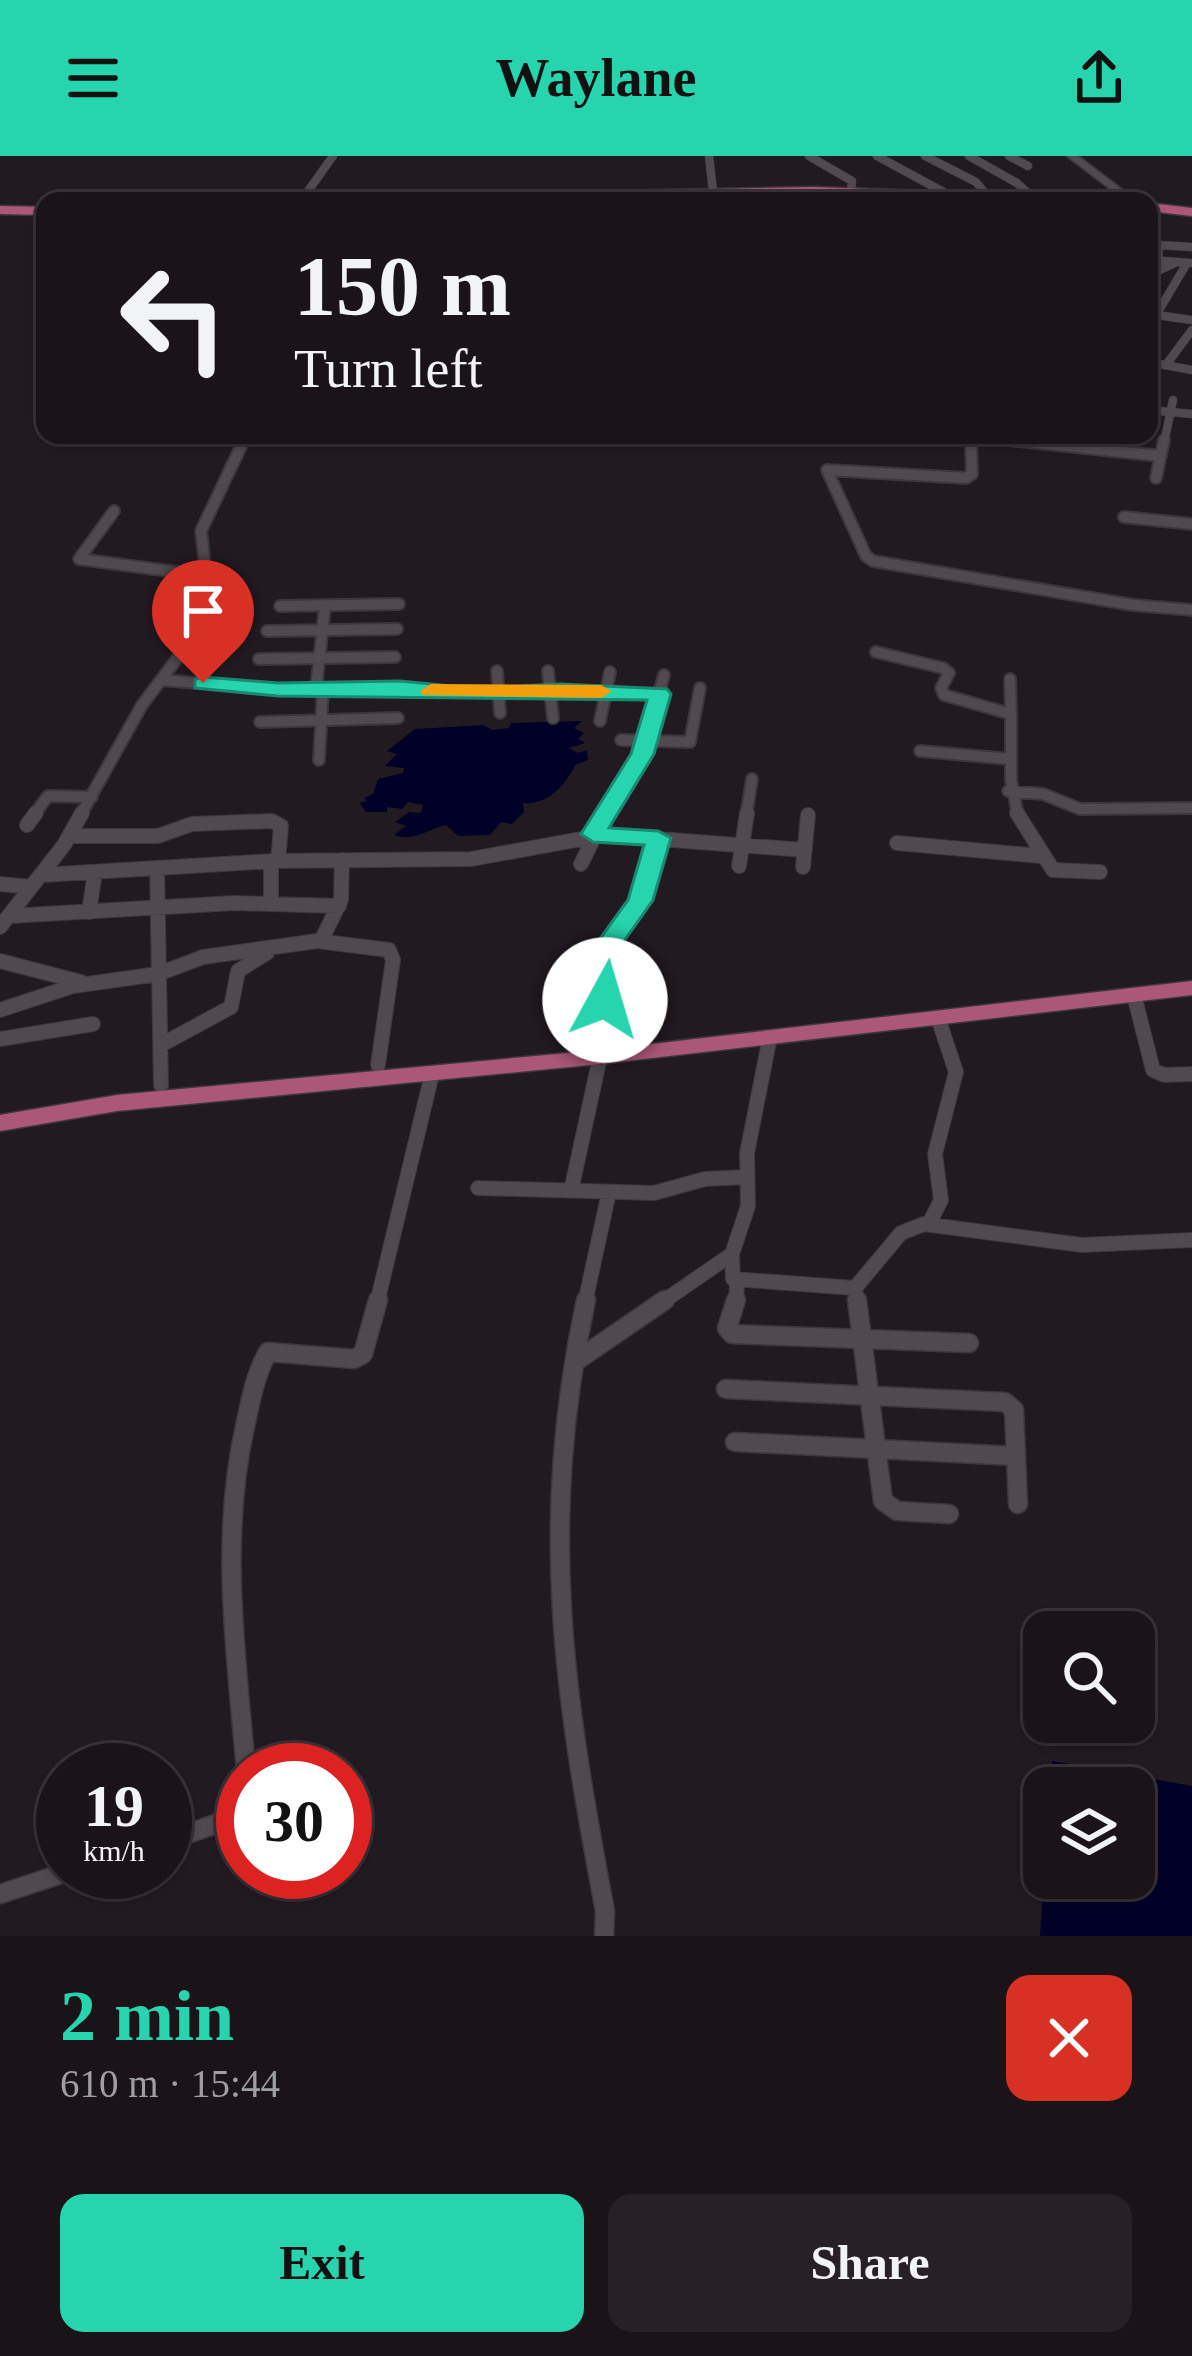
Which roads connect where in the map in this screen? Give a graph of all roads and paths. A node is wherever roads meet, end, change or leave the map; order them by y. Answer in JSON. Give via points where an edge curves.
{"nodes":[{"id":1,"x":333,"y":156,"type":"edge"},
{"id":2,"x":709,"y":156,"type":"edge"},
{"id":3,"x":809,"y":156,"type":"edge"},
{"id":4,"x":877,"y":156,"type":"edge"},
{"id":5,"x":925,"y":156,"type":"edge"},
{"id":6,"x":969,"y":156,"type":"edge"},
{"id":7,"x":1009,"y":156,"type":"edge"},
{"id":8,"x":1072,"y":156,"type":"edge"},
{"id":9,"x":902,"y":158,"type":"edge"},
{"id":10,"x":887,"y":161,"type":"junction"},
{"id":11,"x":1028,"y":166,"type":"dead end"},
{"id":12,"x":307,"y":192,"type":"edge"},
{"id":13,"x":723,"y":192,"type":"edge"},
{"id":14,"x":851,"y":192,"type":"edge"},
{"id":15,"x":944,"y":192,"type":"edge"},
{"id":16,"x":984,"y":192,"type":"edge"},
{"id":17,"x":1027,"y":192,"type":"edge"},
{"id":18,"x":1120,"y":192,"type":"edge"},
{"id":19,"x":1158,"y":207,"type":"edge"},
{"id":20,"x":0,"y":211,"type":"edge"},
{"id":21,"x":1192,"y":211,"type":"edge"},
{"id":22,"x":36,"y":212,"type":"edge"},
{"id":23,"x":1158,"y":245,"type":"edge"},
{"id":24,"x":1192,"y":247,"type":"edge"},
{"id":25,"x":1186,"y":263,"type":"edge"},
{"id":26,"x":1176,"y":281,"type":"junction"},
{"id":27,"x":1192,"y":284,"type":"edge"},
{"id":28,"x":1158,"y":308,"type":"edge"},
{"id":29,"x":1158,"y":316,"type":"edge"},
{"id":30,"x":1192,"y":320,"type":"edge"},
{"id":31,"x":1191,"y":333,"type":"edge"},
{"id":32,"x":1158,"y":364,"type":"edge"},
{"id":33,"x":1166,"y":365,"type":"junction"},
{"id":34,"x":1192,"y":370,"type":"edge"},
{"id":35,"x":1172,"y":406,"type":"junction"},
{"id":36,"x":1158,"y":408,"type":"edge"},
{"id":37,"x":1192,"y":414,"type":"edge"},
{"id":38,"x":1158,"y":434,"type":"edge"},
{"id":39,"x":1166,"y":434,"type":"junction"},
{"id":40,"x":242,"y":444,"type":"edge"},
{"id":41,"x":973,"y":444,"type":"edge"},
{"id":42,"x":1076,"y":444,"type":"edge"},
{"id":43,"x":1161,"y":456,"type":"junction"},
{"id":44,"x":1156,"y":478,"type":"dead end"},
{"id":45,"x":114,"y":512,"type":"dead end"},
{"id":46,"x":1124,"y":517,"type":"dead end"},
{"id":47,"x":1192,"y":524,"type":"edge"},
{"id":48,"x":206,"y":576,"type":"junction"},
{"id":49,"x":400,"y":604,"type":"dead end"},
{"id":50,"x":280,"y":606,"type":"dead end"},
{"id":51,"x":325,"y":606,"type":"junction"},
{"id":52,"x":1192,"y":610,"type":"edge"},
{"id":53,"x":397,"y":629,"type":"dead end"},
{"id":54,"x":267,"y":631,"type":"dead end"},
{"id":55,"x":322,"y":631,"type":"junction"},
{"id":56,"x":876,"y":652,"type":"dead end"},
{"id":57,"x":395,"y":657,"type":"dead end"},
{"id":58,"x":259,"y":659,"type":"dead end"},
{"id":59,"x":319,"y":659,"type":"junction"},
{"id":60,"x":496,"y":671,"type":"dead end"},
{"id":61,"x":548,"y":671,"type":"dead end"},
{"id":62,"x":610,"y":672,"type":"dead end"},
{"id":63,"x":664,"y":675,"type":"dead end"},
{"id":64,"x":161,"y":680,"type":"junction"},
{"id":65,"x":1010,"y":680,"type":"dead end"},
{"id":66,"x":319,"y":688,"type":"junction"},
{"id":67,"x":700,"y":688,"type":"dead end"},
{"id":68,"x":550,"y":691,"type":"junction"},
{"id":69,"x":606,"y":692,"type":"junction"},
{"id":70,"x":499,"y":693,"type":"junction"},
{"id":71,"x":660,"y":694,"type":"junction"},
{"id":72,"x":500,"y":713,"type":"dead end"},
{"id":73,"x":1011,"y":714,"type":"junction"},
{"id":74,"x":398,"y":718,"type":"dead end"},
{"id":75,"x":554,"y":718,"type":"dead end"},
{"id":76,"x":318,"y":720,"type":"junction"},
{"id":77,"x":600,"y":721,"type":"dead end"},
{"id":78,"x":260,"y":722,"type":"dead end"},
{"id":79,"x":621,"y":740,"type":"dead end"},
{"id":80,"x":648,"y":741,"type":"junction"},
{"id":81,"x":920,"y":751,"type":"dead end"},
{"id":82,"x":1010,"y":759,"type":"junction"},
{"id":83,"x":319,"y":760,"type":"dead end"},
{"id":84,"x":752,"y":779,"type":"dead end"},
{"id":85,"x":1008,"y":791,"type":"junction"},
{"id":86,"x":92,"y":797,"type":"junction"},
{"id":87,"x":1192,"y":808,"type":"edge"},
{"id":88,"x":808,"y":814,"type":"dead end"},
{"id":89,"x":27,"y":824,"type":"dead end"},
{"id":90,"x":70,"y":836,"type":"junction"},
{"id":91,"x":592,"y":836,"type":"junction"},
{"id":92,"x":658,"y":838,"type":"junction"},
{"id":93,"x":897,"y":843,"type":"dead end"},
{"id":94,"x":742,"y":845,"type":"junction"},
{"id":95,"x":805,"y":850,"type":"junction"},
{"id":96,"x":1041,"y":856,"type":"junction"},
{"id":97,"x":342,"y":860,"type":"junction"},
{"id":98,"x":274,"y":861,"type":"junction"},
{"id":99,"x":581,"y":864,"type":"dead end"},
{"id":100,"x":739,"y":866,"type":"dead end"},
{"id":101,"x":803,"y":867,"type":"dead end"},
{"id":102,"x":157,"y":868,"type":"junction"},
{"id":103,"x":95,"y":872,"type":"junction"},
{"id":104,"x":1100,"y":872,"type":"dead end"},
{"id":105,"x":41,"y":875,"type":"junction"},
{"id":106,"x":0,"y":884,"type":"edge"},
{"id":107,"x":31,"y":887,"type":"junction"},
{"id":108,"x":271,"y":904,"type":"junction"},
{"id":109,"x":339,"y":906,"type":"junction"},
{"id":110,"x":157,"y":908,"type":"junction"},
{"id":111,"x":89,"y":912,"type":"junction"},
{"id":112,"x":4,"y":921,"type":"edge"},
{"id":113,"x":321,"y":941,"type":"junction"},
{"id":114,"x":283,"y":945,"type":"junction"},
{"id":115,"x":0,"y":961,"type":"edge"},
{"id":116,"x":158,"y":974,"type":"junction"},
{"id":117,"x":1192,"y":977,"type":"edge"},
{"id":118,"x":86,"y":983,"type":"junction"},
{"id":119,"x":1192,"y":988,"type":"edge"},
{"id":120,"x":1134,"y":995,"type":"junction"},
{"id":121,"x":0,"y":1010,"type":"edge"},
{"id":122,"x":938,"y":1018,"type":"junction"},
{"id":123,"x":94,"y":1024,"type":"dead end"},
{"id":124,"x":770,"y":1037,"type":"junction"},
{"id":125,"x":0,"y":1039,"type":"edge"},
{"id":126,"x":161,"y":1045,"type":"junction"},
{"id":127,"x":606,"y":1050,"type":"junction"},
{"id":128,"x":377,"y":1065,"type":"junction"},
{"id":129,"x":431,"y":1074,"type":"junction"},
{"id":130,"x":1192,"y":1074,"type":"edge"},
{"id":131,"x":161,"y":1085,"type":"junction"},
{"id":132,"x":0,"y":1111,"type":"edge"},
{"id":133,"x":0,"y":1123,"type":"edge"},
{"id":134,"x":746,"y":1177,"type":"junction"},
{"id":135,"x":478,"y":1188,"type":"dead end"},
{"id":136,"x":572,"y":1191,"type":"junction"},
{"id":137,"x":609,"y":1192,"type":"junction"},
{"id":138,"x":929,"y":1224,"type":"junction"},
{"id":139,"x":1192,"y":1240,"type":"edge"},
{"id":140,"x":732,"y":1254,"type":"junction"},
{"id":141,"x":737,"y":1282,"type":"junction"},
{"id":142,"x":855,"y":1288,"type":"junction"},
{"id":143,"x":863,"y":1341,"type":"junction"},
{"id":144,"x":969,"y":1343,"type":"dead end"},
{"id":145,"x":576,"y":1361,"type":"junction"},
{"id":146,"x":726,"y":1389,"type":"dead end"},
{"id":147,"x":869,"y":1394,"type":"junction"},
{"id":148,"x":735,"y":1442,"type":"dead end"},
{"id":149,"x":877,"y":1449,"type":"junction"},
{"id":150,"x":1016,"y":1456,"type":"junction"},
{"id":151,"x":1018,"y":1504,"type":"dead end"},
{"id":152,"x":950,"y":1514,"type":"dead end"},
{"id":153,"x":243,"y":1743,"type":"edge"},
{"id":154,"x":36,"y":1882,"type":"edge"},
{"id":155,"x":0,"y":1894,"type":"edge"},
{"id":156,"x":604,"y":1936,"type":"edge"}],
"edges":[{"from":1,"to":12,"type":"street"},
{"from":2,"to":13,"type":"street"},
{"from":3,"to":14,"type":"street","via":[[853,181]]},
{"from":4,"to":10,"type":"street"},
{"from":5,"to":16,"type":"street"},
{"from":6,"to":17,"type":"street"},
{"from":7,"to":11,"type":"street"},
{"from":8,"to":18,"type":"street"},
{"from":9,"to":10,"type":"street"},
{"from":10,"to":15,"type":"street"},
{"from":19,"to":21,"type":"main road"},
{"from":20,"to":22,"type":"main road"},
{"from":23,"to":24,"type":"street"},
{"from":25,"to":26,"type":"street"},
{"from":26,"to":27,"type":"street"},
{"from":26,"to":28,"type":"street"},
{"from":29,"to":30,"type":"street"},
{"from":31,"to":33,"type":"street"},
{"from":32,"to":33,"type":"street"},
{"from":33,"to":34,"type":"street"},
{"from":35,"to":36,"type":"street"},
{"from":35,"to":37,"type":"street"},
{"from":35,"to":39,"type":"street"},
{"from":38,"to":39,"type":"street"},
{"from":39,"to":43,"type":"street"},
{"from":40,"to":48,"type":"street","via":[[202,531]]},
{"from":41,"to":52,"type":"street","via":[[966,478],[827,472],[866,556]]},
{"from":42,"to":43,"type":"street"},
{"from":43,"to":44,"type":"street"},
{"from":45,"to":48,"type":"street","via":[[79,559]]},
{"from":46,"to":47,"type":"street"},
{"from":48,"to":64,"type":"street","via":[[202,611]]},
{"from":49,"to":51,"type":"street"},
{"from":50,"to":51,"type":"street"},
{"from":51,"to":55,"type":"street"},
{"from":53,"to":55,"type":"street"},
{"from":54,"to":55,"type":"street"},
{"from":55,"to":59,"type":"street"},
{"from":56,"to":73,"type":"street","via":[[944,668],[944,695]]},
{"from":57,"to":59,"type":"street"},
{"from":58,"to":59,"type":"street"},
{"from":59,"to":66,"type":"street"},
{"from":60,"to":70,"type":"street"},
{"from":61,"to":68,"type":"street"},
{"from":62,"to":69,"type":"street"},
{"from":63,"to":71,"type":"street"},
{"from":64,"to":66,"type":"street"},
{"from":64,"to":86,"type":"street"},
{"from":65,"to":73,"type":"street"},
{"from":66,"to":70,"type":"street"},
{"from":66,"to":76,"type":"street"},
{"from":67,"to":80,"type":"street","via":[[690,742]]},
{"from":68,"to":69,"type":"street"},
{"from":68,"to":70,"type":"street"},
{"from":68,"to":75,"type":"street"},
{"from":69,"to":71,"type":"street"},
{"from":69,"to":77,"type":"street"},
{"from":70,"to":72,"type":"street"},
{"from":71,"to":80,"type":"street"},
{"from":73,"to":82,"type":"street"},
{"from":74,"to":76,"type":"street"},
{"from":76,"to":78,"type":"street"},
{"from":76,"to":83,"type":"street"},
{"from":79,"to":80,"type":"street"},
{"from":80,"to":91,"type":"street"},
{"from":81,"to":82,"type":"street"},
{"from":82,"to":85,"type":"street"},
{"from":84,"to":94,"type":"street"},
{"from":85,"to":87,"type":"street","via":[[1080,809]]},
{"from":85,"to":96,"type":"street"},
{"from":86,"to":89,"type":"street","via":[[48,796]]},
{"from":86,"to":90,"type":"street"},
{"from":88,"to":95,"type":"street"},
{"from":90,"to":98,"type":"street","via":[[158,836],[192,824],[272,821],[280,826]]},
{"from":90,"to":105,"type":"street"},
{"from":91,"to":92,"type":"street"},
{"from":91,"to":97,"type":"street","via":[[488,858]]},
{"from":91,"to":99,"type":"street"},
{"from":92,"to":94,"type":"street"},
{"from":92,"to":127,"type":"street","via":[[640,900],[606,953]]},
{"from":93,"to":96,"type":"street"},
{"from":94,"to":95,"type":"street"},
{"from":94,"to":100,"type":"street"},
{"from":95,"to":101,"type":"street"},
{"from":96,"to":104,"type":"street","via":[[1061,873]]},
{"from":97,"to":98,"type":"street"},
{"from":97,"to":109,"type":"street"},
{"from":98,"to":102,"type":"street"},
{"from":98,"to":108,"type":"street"},
{"from":102,"to":103,"type":"street"},
{"from":102,"to":110,"type":"street"},
{"from":103,"to":105,"type":"street"},
{"from":103,"to":111,"type":"street"},
{"from":105,"to":107,"type":"street"},
{"from":106,"to":107,"type":"street"},
{"from":107,"to":112,"type":"street"},
{"from":108,"to":109,"type":"street"},
{"from":108,"to":110,"type":"street"},
{"from":109,"to":113,"type":"street"},
{"from":110,"to":111,"type":"street"},
{"from":110,"to":116,"type":"street"},
{"from":111,"to":112,"type":"street"},
{"from":113,"to":114,"type":"street"},
{"from":113,"to":128,"type":"street","via":[[389,950]]},
{"from":114,"to":116,"type":"street","via":[[203,957]]},
{"from":114,"to":126,"type":"street","via":[[240,968],[231,1007]]},
{"from":115,"to":118,"type":"street"},
{"from":116,"to":118,"type":"street"},
{"from":116,"to":126,"type":"street"},
{"from":117,"to":127,"type":"main road"},
{"from":118,"to":121,"type":"street"},
{"from":119,"to":120,"type":"main road"},
{"from":120,"to":122,"type":"main road"},
{"from":120,"to":130,"type":"street","via":[[1153,1070]]},
{"from":122,"to":124,"type":"main road"},
{"from":122,"to":138,"type":"street","via":[[956,1072],[935,1154],[941,1200]]},
{"from":123,"to":125,"type":"street"},
{"from":124,"to":127,"type":"main road"},
{"from":124,"to":134,"type":"street"},
{"from":126,"to":131,"type":"street"},
{"from":127,"to":128,"type":"main road"},
{"from":127,"to":129,"type":"main road"},
{"from":127,"to":136,"type":"street"},
{"from":128,"to":131,"type":"main road"},
{"from":129,"to":133,"type":"main road","via":[[117,1103]]},
{"from":129,"to":153,"type":"street","via":[[363,1354],[268,1352],[235,1457],[229,1600]]},
{"from":131,"to":132,"type":"main road"},
{"from":134,"to":137,"type":"street"},
{"from":134,"to":140,"type":"street","via":[[748,1206]]},
{"from":135,"to":136,"type":"street"},
{"from":136,"to":137,"type":"street"},
{"from":137,"to":145,"type":"street"},
{"from":138,"to":139,"type":"street","via":[[1101,1247]]},
{"from":138,"to":142,"type":"street","via":[[903,1231],[875,1274]]},
{"from":140,"to":141,"type":"street"},
{"from":140,"to":145,"type":"street"},
{"from":141,"to":142,"type":"street"},
{"from":141,"to":143,"type":"street","via":[[732,1334]]},
{"from":142,"to":143,"type":"street"},
{"from":143,"to":144,"type":"street"},
{"from":143,"to":147,"type":"street"},
{"from":145,"to":156,"type":"street","via":[[561,1447],[559,1592]]},
{"from":146,"to":147,"type":"street"},
{"from":147,"to":149,"type":"street"},
{"from":147,"to":150,"type":"street","via":[[1005,1402],[1014,1409]]},
{"from":148,"to":149,"type":"street"},
{"from":149,"to":150,"type":"street"},
{"from":149,"to":152,"type":"street","via":[[886,1508]]},
{"from":150,"to":151,"type":"street"},
{"from":154,"to":155,"type":"street"}]}
